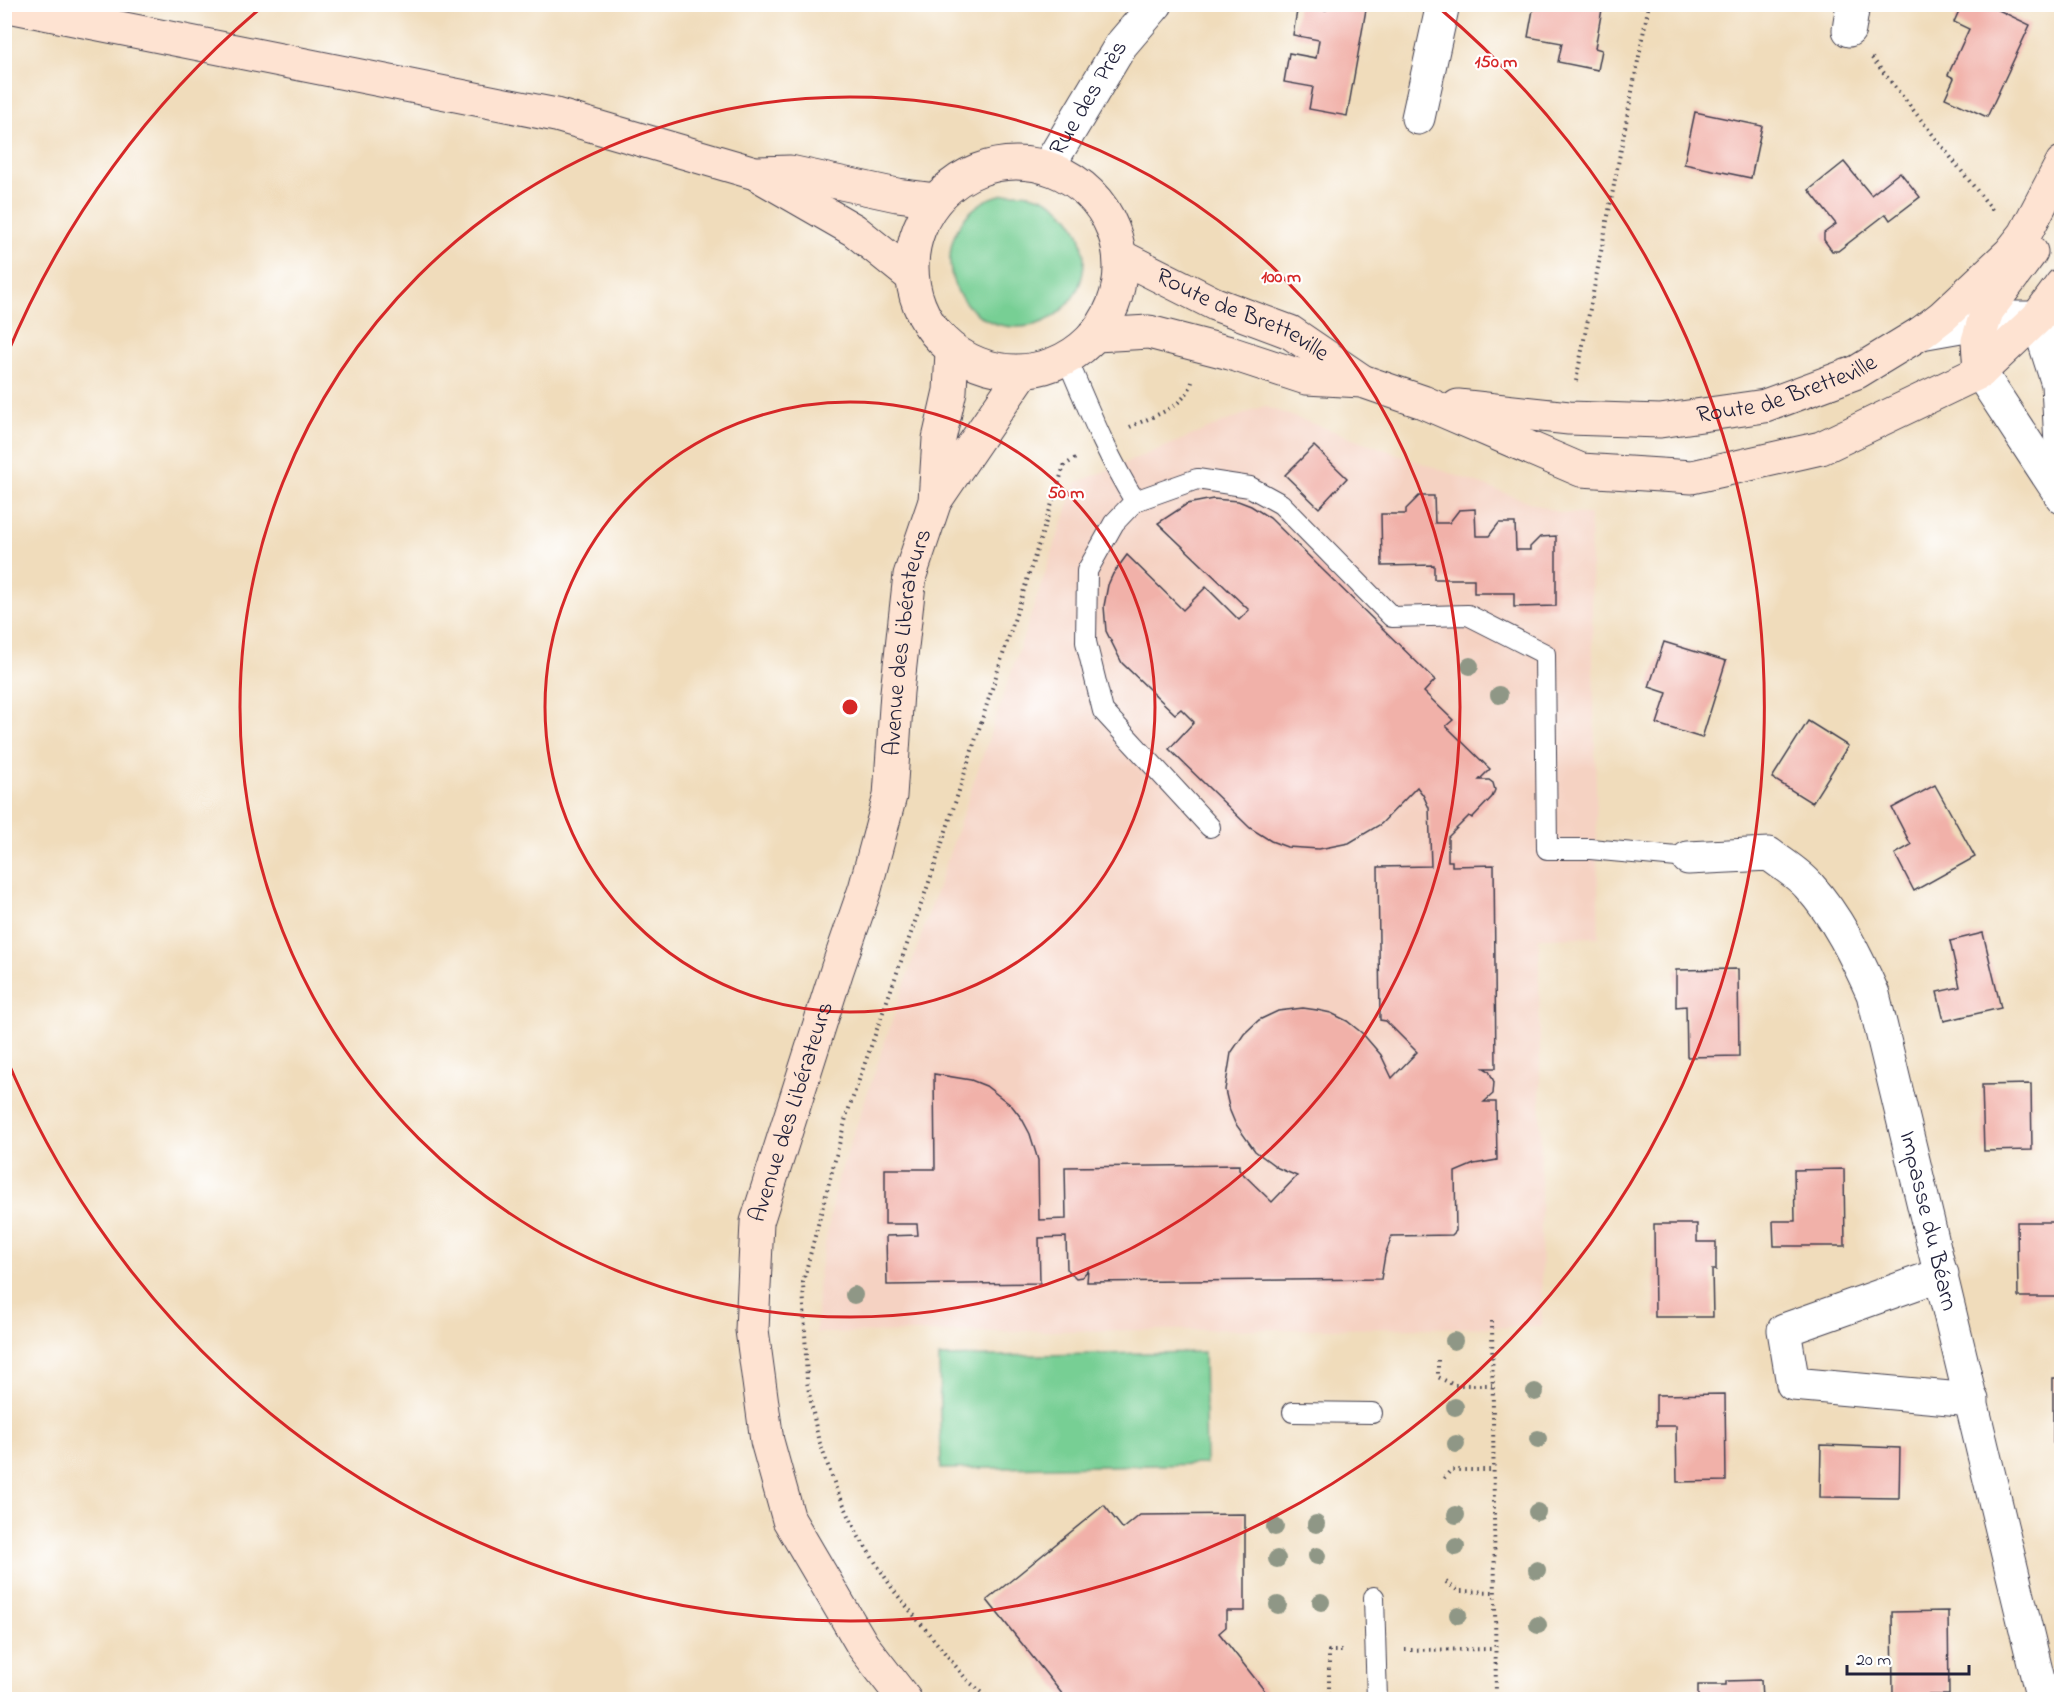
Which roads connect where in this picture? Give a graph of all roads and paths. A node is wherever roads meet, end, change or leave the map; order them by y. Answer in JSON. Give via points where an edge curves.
{"nodes":[{"id":1,"x":1156,"y":4,"type":"edge"},
{"id":2,"x":1443,"y":4,"type":"edge"},
{"id":3,"x":1649,"y":4,"type":"edge"},
{"id":4,"x":4,"y":6,"type":"edge"},
{"id":5,"x":1851,"y":17,"type":"edge"},
{"id":6,"x":1418,"y":118,"type":"dead end"},
{"id":7,"x":2061,"y":163,"type":"edge"},
{"id":8,"x":1048,"y":167,"type":"junction"},
{"id":9,"x":754,"y":173,"type":"junction"},
{"id":10,"x":2061,"y":189,"type":"edge"},
{"id":11,"x":936,"y":200,"type":"junction"},
{"id":12,"x":1998,"y":217,"type":"dead end"},
{"id":13,"x":1120,"y":256,"type":"junction"},
{"id":14,"x":911,"y":276,"type":"junction"},
{"id":15,"x":2061,"y":284,"type":"edge"},
{"id":16,"x":2037,"y":318,"type":"junction"},
{"id":17,"x":1984,"y":322,"type":"junction"},
{"id":18,"x":1921,"y":333,"type":"junction"},
{"id":19,"x":1096,"y":334,"type":"junction"},
{"id":20,"x":952,"y":351,"type":"junction"},
{"id":21,"x":1067,"y":359,"type":"junction"},
{"id":22,"x":1023,"y":372,"type":"junction"},
{"id":23,"x":1980,"y":372,"type":"junction"},
{"id":24,"x":1193,"y":380,"type":"dead end"},
{"id":25,"x":1362,"y":381,"type":"junction"},
{"id":26,"x":1423,"y":402,"type":"junction"},
{"id":27,"x":1569,"y":418,"type":"junction"},
{"id":28,"x":1102,"y":440,"type":"junction"},
{"id":29,"x":2061,"y":467,"type":"edge"},
{"id":30,"x":2061,"y":497,"type":"edge"},
{"id":31,"x":935,"y":501,"type":"junction"},
{"id":32,"x":1135,"y":501,"type":"junction"},
{"id":33,"x":1210,"y":827,"type":"dead end"},
{"id":34,"x":1688,"y":858,"type":"joint"},
{"id":35,"x":1942,"y":1274,"type":"junction"},
{"id":36,"x":1492,"y":1322,"type":"dead end"},
{"id":37,"x":1438,"y":1360,"type":"dead end"},
{"id":38,"x":1492,"y":1385,"type":"junction"},
{"id":39,"x":1972,"y":1400,"type":"junction"},
{"id":40,"x":1293,"y":1412,"type":"dead end"},
{"id":41,"x":1372,"y":1413,"type":"dead end"},
{"id":42,"x":1493,"y":1470,"type":"junction"},
{"id":43,"x":1444,"y":1478,"type":"dead end"},
{"id":44,"x":1446,"y":1582,"type":"dead end"},
{"id":45,"x":1495,"y":1592,"type":"junction"},
{"id":46,"x":1374,"y":1597,"type":"dead end"},
{"id":47,"x":1495,"y":1649,"type":"junction"},
{"id":48,"x":1348,"y":1650,"type":"dead end"},
{"id":49,"x":1404,"y":1650,"type":"dead end"},
{"id":50,"x":905,"y":1700,"type":"edge"},
{"id":51,"x":991,"y":1700,"type":"edge"},
{"id":52,"x":1329,"y":1700,"type":"edge"},
{"id":53,"x":1377,"y":1700,"type":"edge"},
{"id":54,"x":1496,"y":1700,"type":"edge"},
{"id":55,"x":2043,"y":1700,"type":"edge"}],
"edges":[{"from":1,"to":8,"type":"street","name":"Rue des Près","via":[[1121,45]]},
{"from":2,"to":6,"type":"street"},
{"from":3,"to":27,"type":"path"},
{"from":4,"to":9,"type":"main road","via":[[556,115]]},
{"from":5,"to":12,"type":"path"},
{"from":7,"to":18,"type":"main road","name":"Route de Bretteville","via":[[2025,234],[2010,253]]},
{"from":8,"to":11,"type":"main road","via":[[1024,162],[975,170],[954,182]]},
{"from":8,"to":13,"type":"main road","via":[[1075,180],[1097,201],[1112,226]]},
{"from":9,"to":11,"type":"main road","via":[[790,172]]},
{"from":9,"to":14,"type":"main road","via":[[854,230]]},
{"from":10,"to":17,"type":"main road","via":[[2059,207]]},
{"from":11,"to":14,"type":"main road","via":[[915,240]]},
{"from":13,"to":19,"type":"main road","via":[[1119,284],[1111,311]]},
{"from":13,"to":25,"type":"main road","name":"Route de Bretteville","via":[[1215,304],[1290,332]]},
{"from":14,"to":20,"type":"main road","via":[[918,304],[932,330]]},
{"from":15,"to":16,"type":"main road","name":"Route de Bretteville"},
{"from":16,"to":17,"type":"street"},
{"from":16,"to":23,"type":"main road","name":"Route de Bretteville"},
{"from":16,"to":29,"type":"street","via":[[2058,384]]},
{"from":17,"to":18,"type":"street"},
{"from":17,"to":23,"type":"main road","via":[[1978,341]]},
{"from":18,"to":27,"type":"main road","name":"Route de Bretteville","via":[[1857,372],[1765,406],[1660,421]]},
{"from":19,"to":21,"type":"main road"},
{"from":19,"to":25,"type":"main road","name":"Route de Bretteville","via":[[1149,332],[1230,352],[1306,378]]},
{"from":20,"to":22,"type":"main road","via":[[999,371]]},
{"from":20,"to":31,"type":"main road","name":"Avenue des Libérateurs","via":[[950,391],[939,439]]},
{"from":21,"to":22,"type":"main road"},
{"from":21,"to":28,"type":"lane"},
{"from":22,"to":31,"type":"main road","name":"Avenue des Libérateurs"},
{"from":23,"to":26,"type":"main road","name":"Route de Bretteville","via":[[1821,448],[1692,477],[1581,470]]},
{"from":23,"to":30,"type":"street"},
{"from":24,"to":28,"type":"path","via":[[1180,403]]},
{"from":25,"to":26,"type":"main road","name":"Route de Bretteville"},
{"from":26,"to":27,"type":"main road","name":"Route de Bretteville"},
{"from":28,"to":32,"type":"lane"},
{"from":28,"to":51,"type":"path","via":[[1064,466],[934,867],[847,1114],[803,1282],[807,1382],[818,1438],[836,1488],[859,1537],[894,1591],[967,1680]]},
{"from":31,"to":50,"type":"main road","name":"Avenue des Libérateurs","via":[[910,575],[890,796],[865,889],[757,1222],[752,1330],[767,1441],[789,1520],[863,1646]]},
{"from":32,"to":33,"type":"lane","via":[[1114,523],[1087,571],[1086,642],[1103,711]]},
{"from":32,"to":34,"type":"lane","via":[[1197,479],[1250,487],[1281,504],[1392,616],[1468,615],[1545,654],[1547,849]]},
{"from":34,"to":35,"type":"street","name":"Impasse du Béarn","via":[[1769,854],[1808,884],[1836,921],[1873,994]]},
{"from":35,"to":39,"type":"street","name":"Impasse du Béarn"},
{"from":35,"to":39,"type":"street","via":[[1784,1330],[1793,1384]]},
{"from":36,"to":38,"type":"path"},
{"from":37,"to":38,"type":"path","via":[[1438,1377],[1454,1385]]},
{"from":38,"to":42,"type":"path"},
{"from":39,"to":55,"type":"street","name":"Impasse du Béarn"},
{"from":40,"to":41,"type":"lane"},
{"from":42,"to":43,"type":"path","via":[[1451,1470]]},
{"from":42,"to":45,"type":"path"},
{"from":44,"to":45,"type":"path","via":[[1458,1591]]},
{"from":45,"to":47,"type":"path"},
{"from":46,"to":53,"type":"lane"},
{"from":47,"to":49,"type":"path"},
{"from":47,"to":54,"type":"path"},
{"from":48,"to":52,"type":"path","via":[[1329,1651]]}]}
